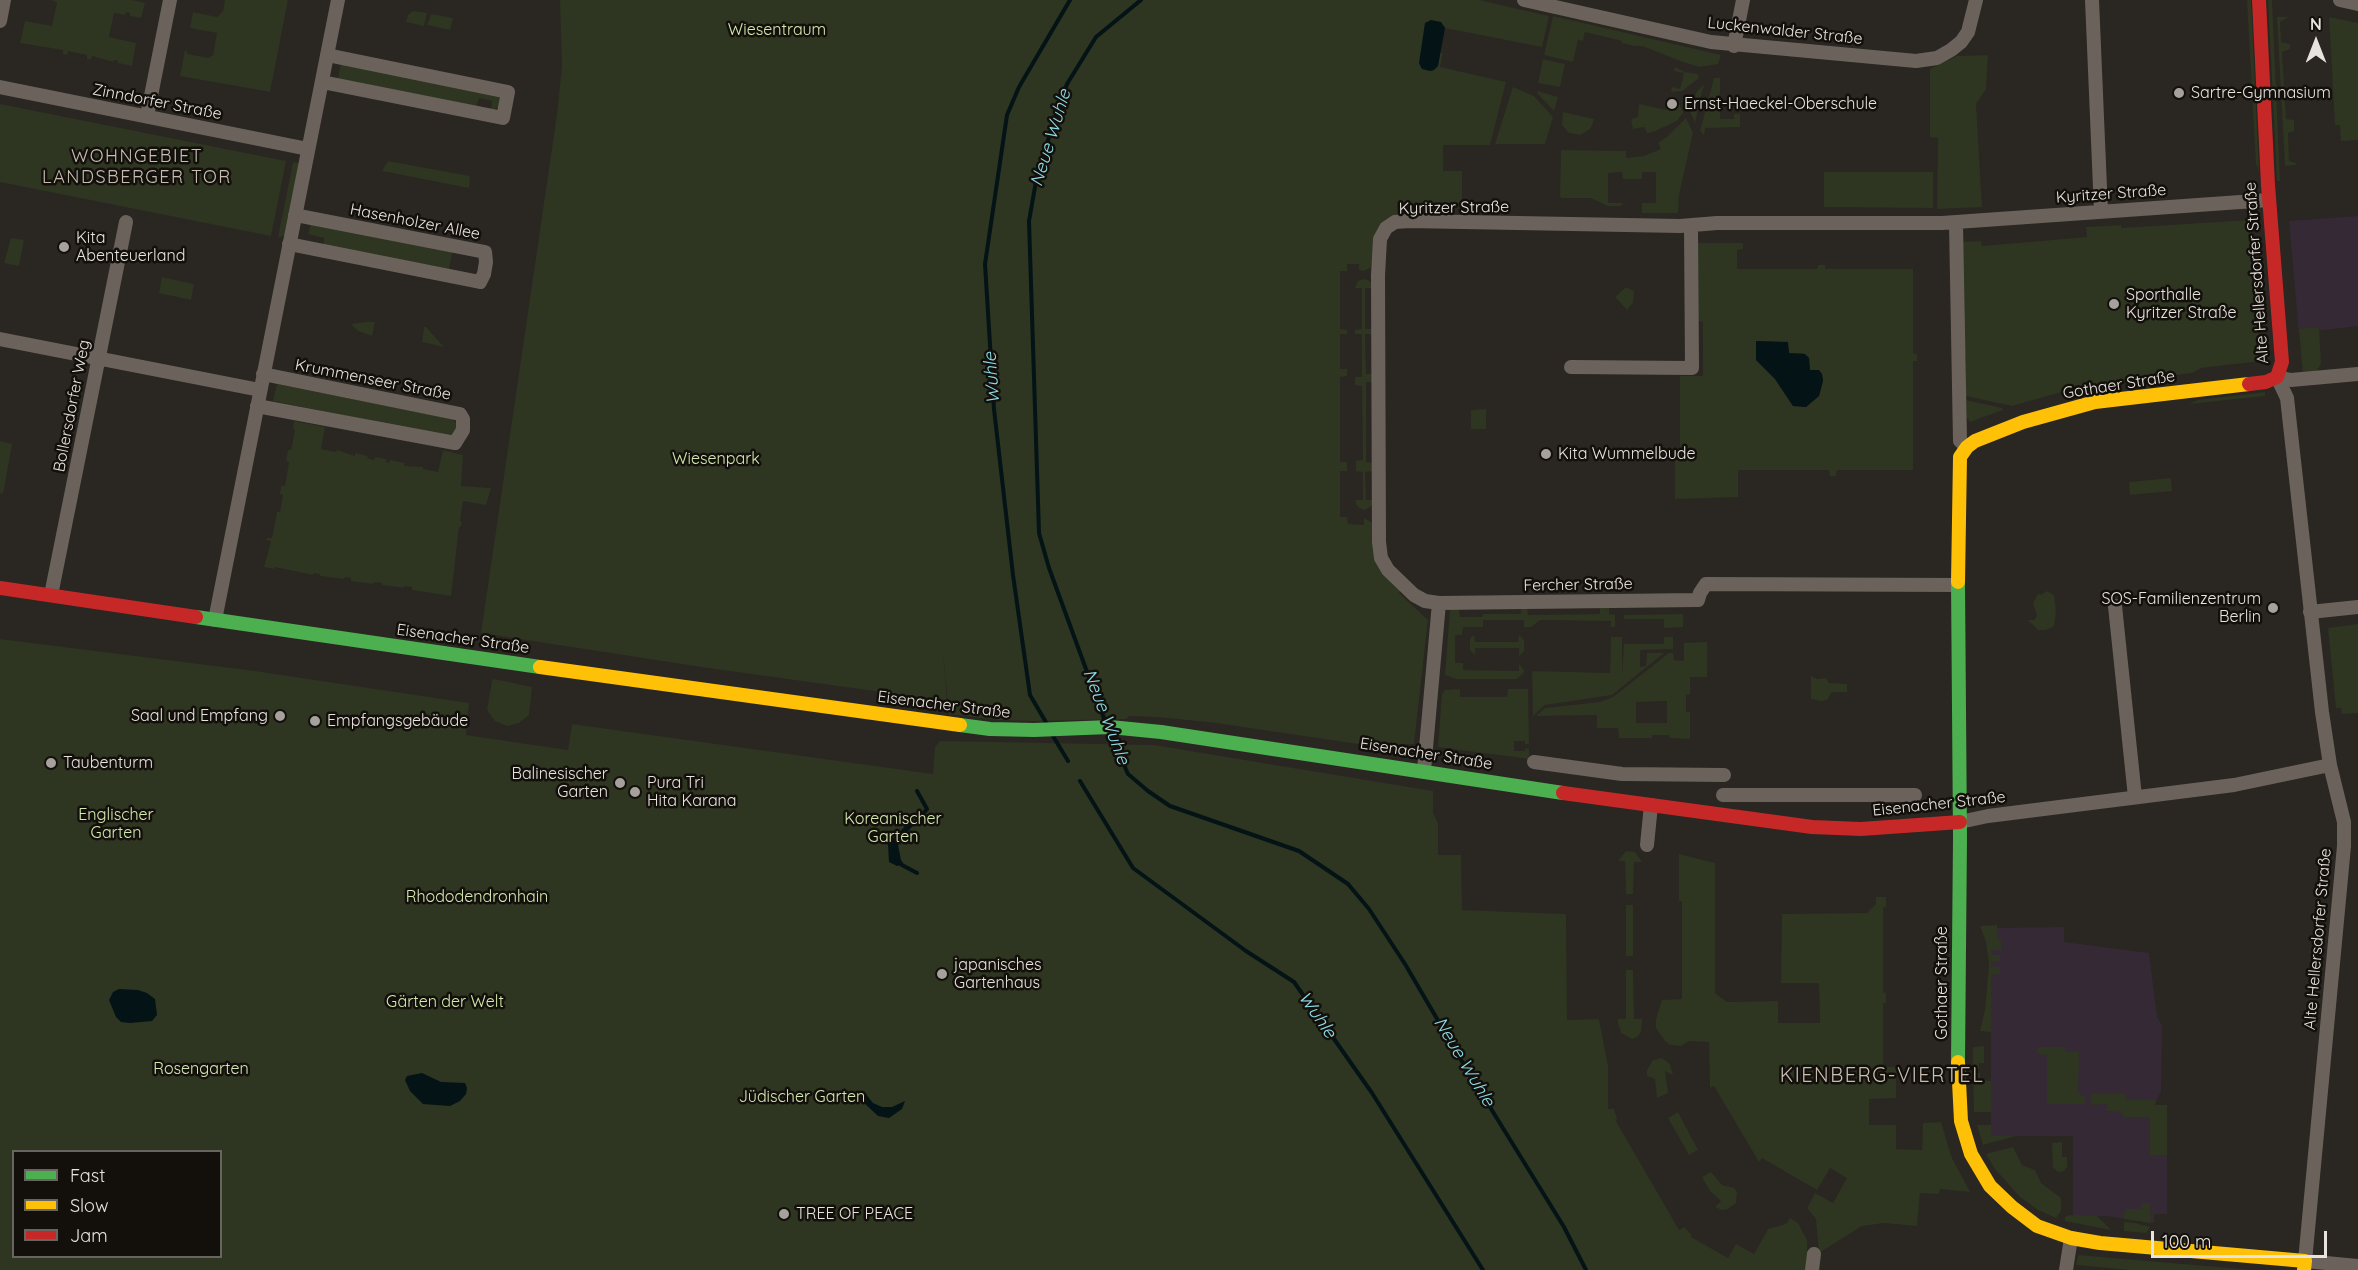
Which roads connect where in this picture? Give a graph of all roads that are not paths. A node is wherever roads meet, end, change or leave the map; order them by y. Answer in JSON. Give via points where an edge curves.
{"nodes":[{"id":1,"x":4,"y":0,"type":"edge"},
{"id":2,"x":170,"y":0,"type":"edge"},
{"id":3,"x":338,"y":0,"type":"edge"},
{"id":4,"x":1524,"y":0,"type":"edge"},
{"id":5,"x":1743,"y":0,"type":"edge"},
{"id":6,"x":1976,"y":0,"type":"edge"},
{"id":7,"x":2092,"y":0,"type":"edge"},
{"id":8,"x":2259,"y":0,"type":"edge"},
{"id":9,"x":2340,"y":0,"type":"edge"},
{"id":10,"x":2358,"y":4,"type":"edge"},
{"id":11,"x":0,"y":21,"type":"edge"},
{"id":12,"x":1734,"y":45,"type":"junction"},
{"id":13,"x":327,"y":55,"type":"junction"},
{"id":14,"x":322,"y":82,"type":"junction"},
{"id":15,"x":0,"y":87,"type":"edge"},
{"id":16,"x":147,"y":116,"type":"junction"},
{"id":17,"x":308,"y":149,"type":"junction"},
{"id":18,"x":2269,"y":200,"type":"junction"},
{"id":19,"x":2101,"y":211,"type":"junction"},
{"id":20,"x":295,"y":215,"type":"junction"},
{"id":21,"x":126,"y":222,"type":"dead end"},
{"id":22,"x":1956,"y":223,"type":"junction"},
{"id":23,"x":1691,"y":226,"type":"junction"},
{"id":24,"x":289,"y":244,"type":"junction"},
{"id":25,"x":0,"y":339,"type":"edge"},
{"id":26,"x":98,"y":358,"type":"junction"},
{"id":27,"x":1571,"y":367,"type":"dead end"},
{"id":28,"x":263,"y":374,"type":"junction"},
{"id":29,"x":2358,"y":374,"type":"edge"},
{"id":30,"x":2277,"y":377,"type":"junction"},
{"id":31,"x":260,"y":390,"type":"junction"},
{"id":32,"x":257,"y":406,"type":"junction"},
{"id":33,"x":1966,"y":447,"type":"junction"},
{"id":34,"x":1958,"y":585,"type":"junction"},
{"id":35,"x":0,"y":588,"type":"edge"},
{"id":36,"x":51,"y":595,"type":"junction"},
{"id":37,"x":1439,"y":603,"type":"junction"},
{"id":38,"x":2115,"y":606,"type":"dead end"},
{"id":39,"x":2358,"y":607,"type":"edge"},
{"id":40,"x":2310,"y":612,"type":"junction"},
{"id":41,"x":215,"y":620,"type":"junction"},
{"id":42,"x":1533,"y":762,"type":"dead end"},
{"id":43,"x":2330,"y":765,"type":"junction"},
{"id":44,"x":1424,"y":770,"type":"junction"},
{"id":45,"x":1724,"y":775,"type":"dead end"},
{"id":46,"x":1724,"y":795,"type":"dead end"},
{"id":47,"x":1915,"y":795,"type":"dead end"},
{"id":48,"x":2135,"y":797,"type":"junction"},
{"id":49,"x":1651,"y":805,"type":"junction"},
{"id":50,"x":1960,"y":822,"type":"junction"},
{"id":51,"x":2351,"y":822,"type":"edge"},
{"id":52,"x":1647,"y":845,"type":"dead end"},
{"id":53,"x":2071,"y":1238,"type":"junction"},
{"id":54,"x":1814,"y":1254,"type":"dead end"},
{"id":55,"x":2305,"y":1266,"type":"edge"},
{"id":56,"x":2358,"y":1266,"type":"edge"},
{"id":57,"x":1812,"y":1270,"type":"edge"},
{"id":58,"x":2066,"y":1270,"type":"edge"}],
"edges":[{"from":1,"to":11,"type":"street"},
{"from":2,"to":16,"type":"street"},
{"from":3,"to":13,"type":"street"},
{"from":4,"to":12,"type":"street","name":"Luckenwalder Straße"},
{"from":5,"to":12,"type":"street"},
{"from":6,"to":12,"type":"street","name":"Luckenwalder Straße","via":[[1968,32],[1952,50],[1937,58],[1916,61]]},
{"from":7,"to":19,"type":"street"},
{"from":8,"to":18,"type":"street","name":"Alte Hellersdorfer Straße"},
{"from":9,"to":10,"type":"street"},
{"from":13,"to":14,"type":"street"},
{"from":13,"to":14,"type":"street","via":[[508,92],[503,118]]},
{"from":14,"to":17,"type":"street"},
{"from":15,"to":16,"type":"street","name":"Zinndorfer Straße"},
{"from":16,"to":17,"type":"street","name":"Zinndorfer Straße"},
{"from":17,"to":20,"type":"street"},
{"from":18,"to":19,"type":"street","name":"Kyritzer Straße"},
{"from":18,"to":30,"type":"street","name":"Alte Hellersdorfer Straße","via":[[2282,362]]},
{"from":19,"to":22,"type":"street","name":"Kyritzer Straße"},
{"from":20,"to":24,"type":"street"},
{"from":20,"to":24,"type":"street","name":"Hasenholzer Allee","via":[[484,252],[484,274],[480,282]]},
{"from":21,"to":26,"type":"street","name":"Bollersdorfer Weg"},
{"from":22,"to":23,"type":"street","name":"Kyritzer Straße"},
{"from":22,"to":33,"type":"street","via":[[1960,441]]},
{"from":23,"to":27,"type":"street","via":[[1692,368]]},
{"from":23,"to":37,"type":"street","name":"Kyritzer Straße","via":[[1409,221],[1395,222],[1386,228],[1380,238],[1378,266],[1381,558],[1414,595]]},
{"from":24,"to":28,"type":"street"},
{"from":25,"to":26,"type":"street"},
{"from":26,"to":31,"type":"street"},
{"from":26,"to":36,"type":"street","name":"Bollersdorfer Weg"},
{"from":28,"to":31,"type":"street"},
{"from":28,"to":32,"type":"street","name":"Krummenseer Straße","via":[[460,414],[463,430],[452,443]]},
{"from":29,"to":30,"type":"street","via":[[2291,380]]},
{"from":30,"to":33,"type":"street","name":"Gothaer Straße","via":[[2266,382],[2068,408],[2013,425]]},
{"from":30,"to":40,"type":"street","name":"Alte Hellersdorfer Straße","via":[[2287,398]]},
{"from":31,"to":32,"type":"street"},
{"from":32,"to":41,"type":"street"},
{"from":33,"to":34,"type":"street","name":"Gothaer Straße","via":[[1959,470]]},
{"from":34,"to":37,"type":"street","name":"Fercher Straße","via":[[1706,584],[1698,600]]},
{"from":34,"to":50,"type":"street","name":"Gothaer Straße"},
{"from":35,"to":36,"type":"street","name":"Eisenacher Straße"},
{"from":36,"to":41,"type":"street","name":"Eisenacher Straße"},
{"from":37,"to":44,"type":"street"},
{"from":38,"to":48,"type":"street"},
{"from":39,"to":40,"type":"street"},
{"from":40,"to":43,"type":"street","name":"Alte Hellersdorfer Straße"},
{"from":41,"to":44,"type":"street","name":"Eisenacher Straße","via":[[980,728],[1127,728]]},
{"from":42,"to":45,"type":"street","via":[[1622,774]]},
{"from":43,"to":48,"type":"street","name":"Eisenacher Straße","via":[[2234,785]]},
{"from":43,"to":51,"type":"street","name":"Alte Hellersdorfer Straße"},
{"from":44,"to":49,"type":"street","name":"Eisenacher Straße"},
{"from":46,"to":47,"type":"street","name":"Eisenacher Straße"},
{"from":48,"to":50,"type":"street","name":"Eisenacher Straße"},
{"from":49,"to":50,"type":"street","name":"Eisenacher Straße","via":[[1840,829]]},
{"from":49,"to":52,"type":"street"},
{"from":50,"to":53,"type":"street","name":"Gothaer Straße","via":[[1958,1074],[1965,1137],[1990,1186],[2012,1207],[2037,1226]]},
{"from":51,"to":55,"type":"street","name":"Alte Hellersdorfer Straße","via":[[2344,846]]},
{"from":53,"to":55,"type":"street","name":"Gothaer Straße"},
{"from":53,"to":58,"type":"street"},
{"from":54,"to":57,"type":"street"},
{"from":55,"to":56,"type":"street"}]}
